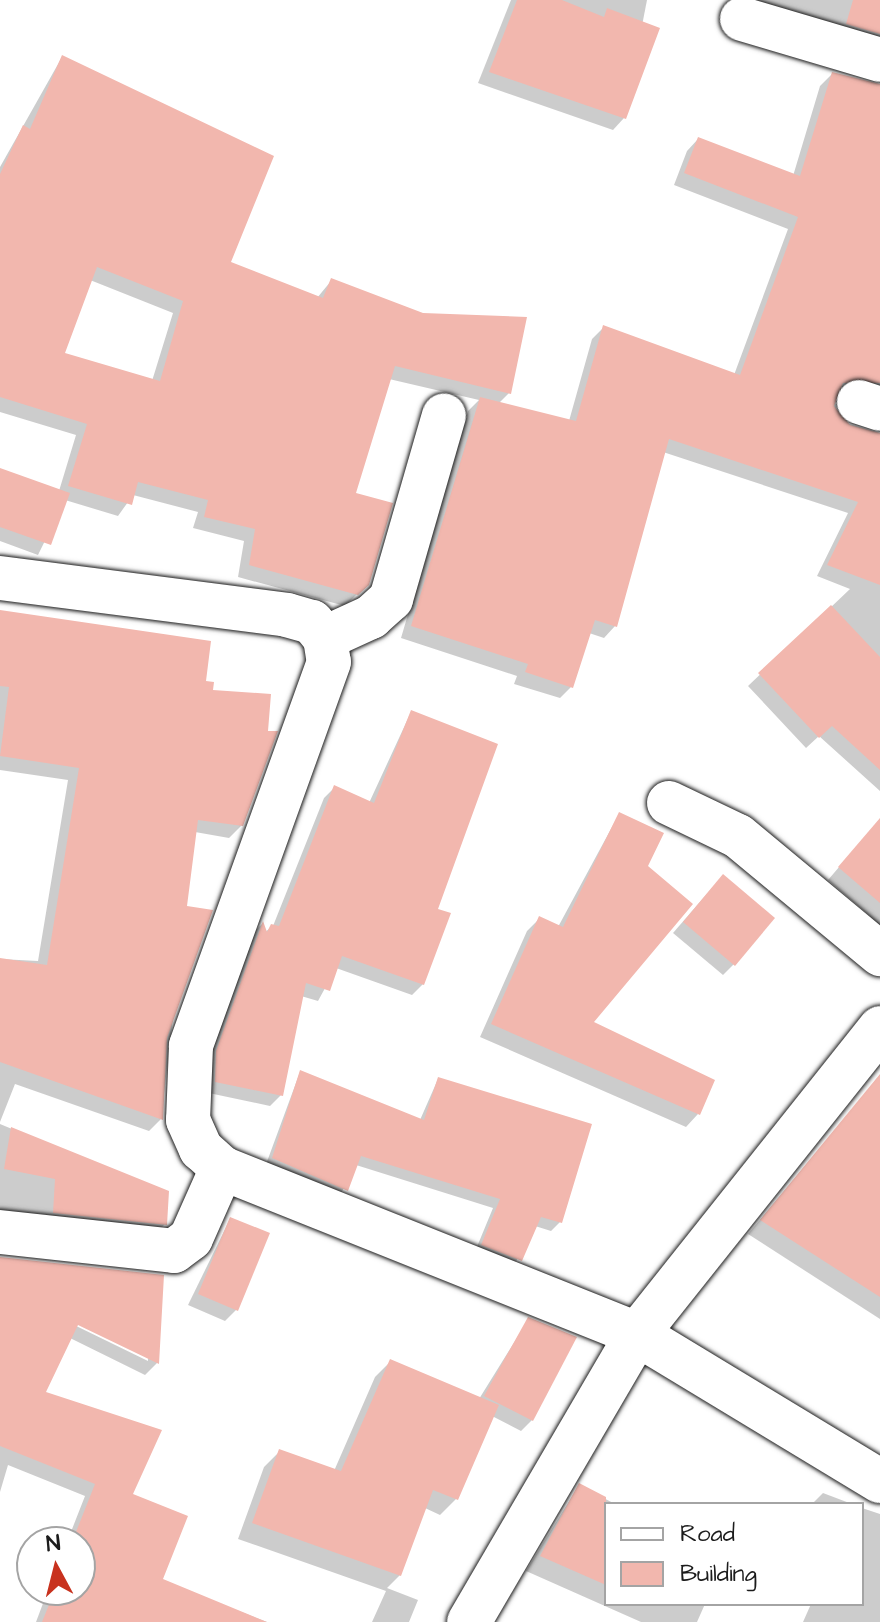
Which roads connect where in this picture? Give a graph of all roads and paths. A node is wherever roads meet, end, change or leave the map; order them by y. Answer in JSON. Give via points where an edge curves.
{"nodes":[{"id":1,"x":742,"y":19,"type":"dead end"},
{"id":2,"x":880,"y":60,"type":"edge"},
{"id":3,"x":444,"y":415,"type":"dead end"},
{"id":4,"x":0,"y":578,"type":"edge"},
{"id":5,"x":325,"y":638,"type":"junction"},
{"id":6,"x":669,"y":803,"type":"dead end"},
{"id":7,"x":880,"y":954,"type":"edge"},
{"id":8,"x":880,"y":1028,"type":"edge"},
{"id":9,"x":222,"y":1168,"type":"junction"},
{"id":10,"x":0,"y":1232,"type":"edge"},
{"id":11,"x":637,"y":1334,"type":"junction"},
{"id":12,"x":880,"y":1481,"type":"edge"},
{"id":13,"x":469,"y":1622,"type":"edge"}],
"edges":[{"from":1,"to":2,"type":"street"},
{"from":3,"to":5,"type":"street","via":[[391,599],[371,617]]},
{"from":4,"to":5,"type":"street","via":[[287,615],[312,622]]},
{"from":5,"to":9,"type":"street","via":[[329,662],[191,1046],[188,1120],[201,1149]]},
{"from":6,"to":7,"type":"street","via":[[738,836]]},
{"from":8,"to":11,"type":"street"},
{"from":9,"to":10,"type":"street","via":[[191,1238],[174,1251]]},
{"from":9,"to":11,"type":"street"},
{"from":11,"to":12,"type":"street"},
{"from":11,"to":13,"type":"street"}]}
